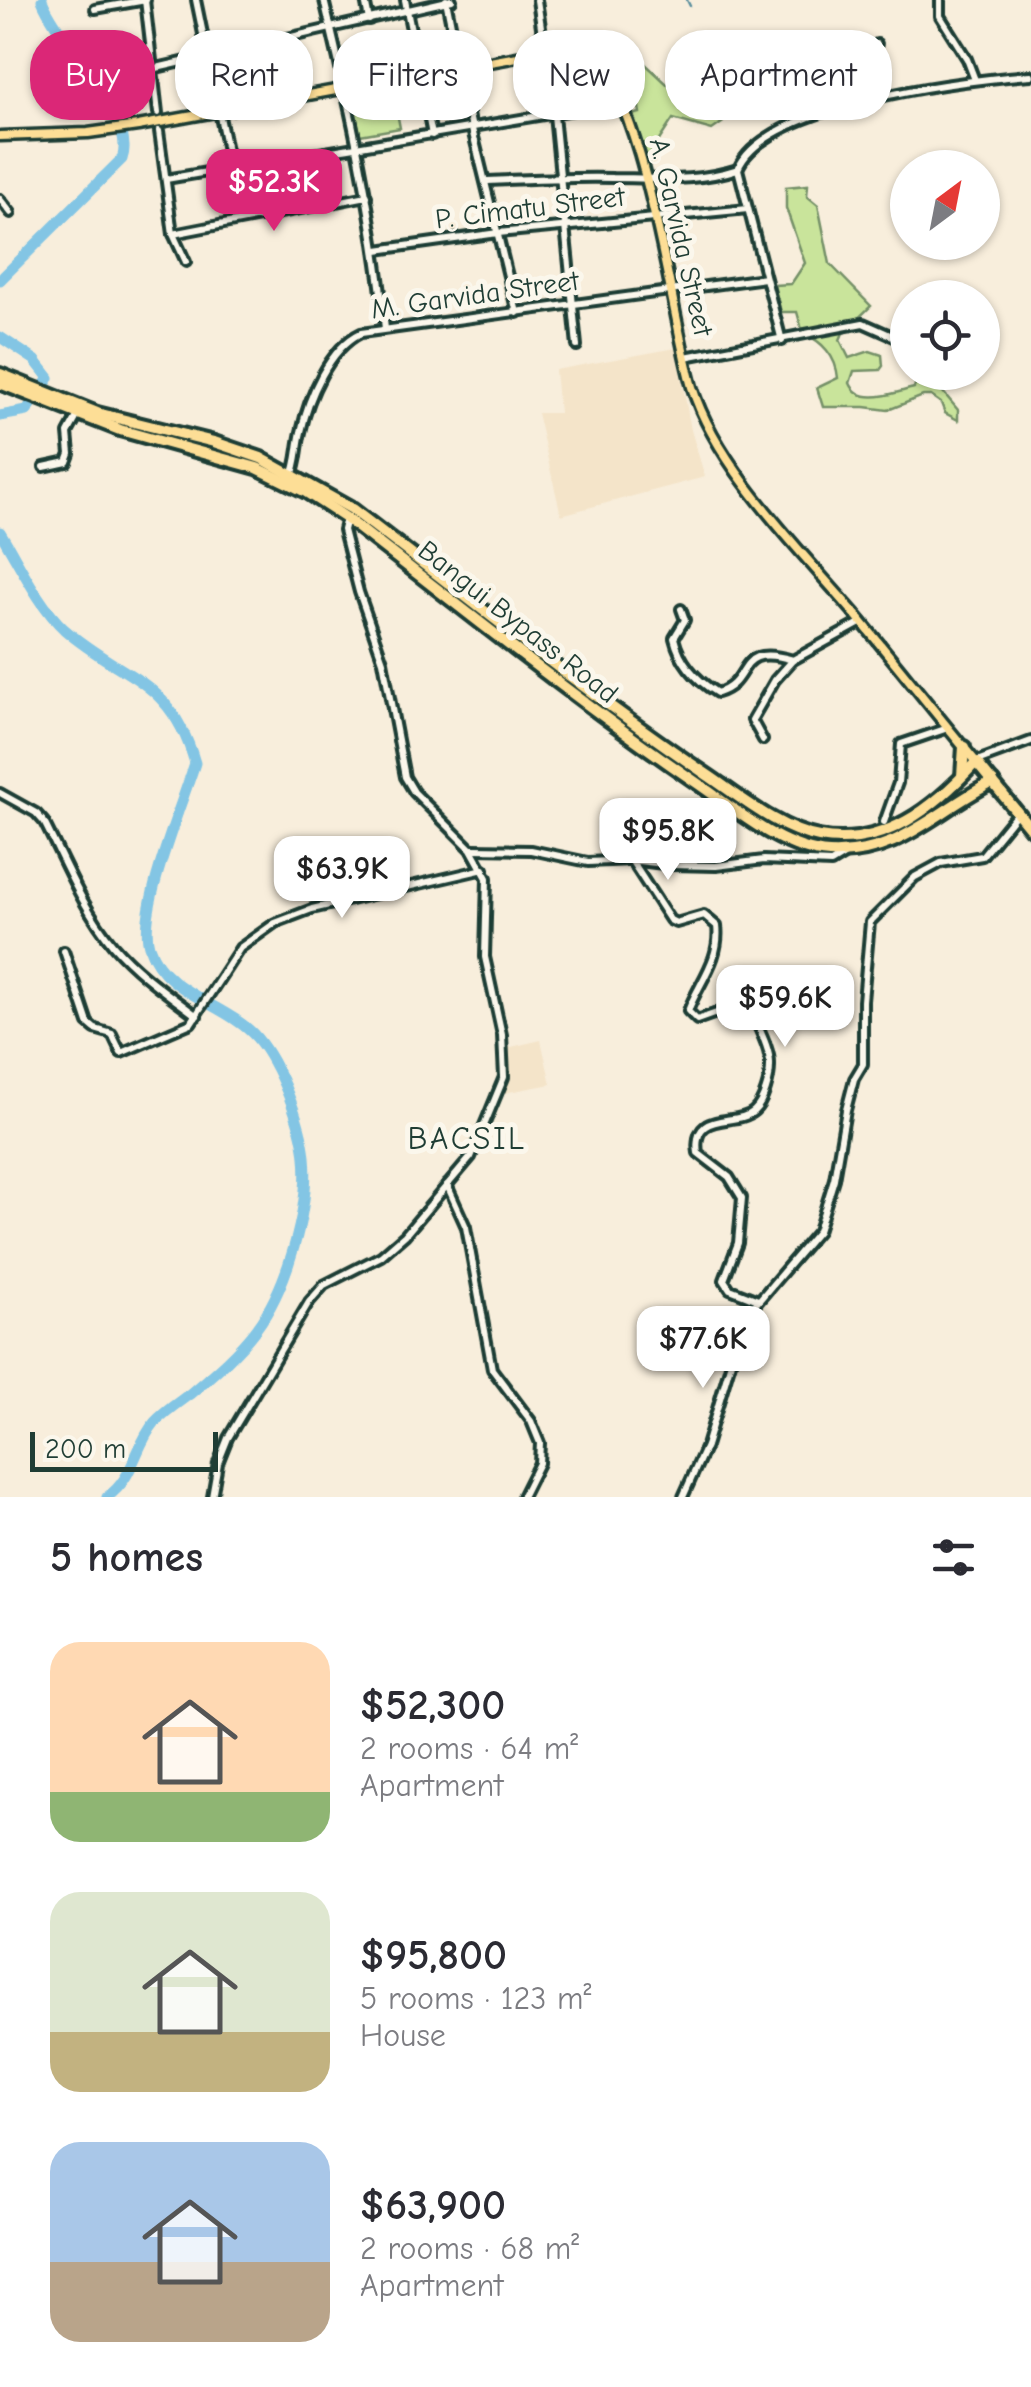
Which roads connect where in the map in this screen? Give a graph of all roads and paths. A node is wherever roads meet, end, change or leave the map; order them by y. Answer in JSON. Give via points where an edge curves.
{"nodes":[{"id":1,"x":146,"y":0,"type":"edge"},
{"id":2,"x":196,"y":0,"type":"edge"},
{"id":3,"x":324,"y":0,"type":"edge"},
{"id":4,"x":365,"y":0,"type":"edge"},
{"id":5,"x":405,"y":0,"type":"edge"},
{"id":6,"x":536,"y":0,"type":"edge"},
{"id":7,"x":940,"y":0,"type":"edge"},
{"id":8,"x":448,"y":1,"type":"edge"},
{"id":9,"x":94,"y":10,"type":"dead end"},
{"id":10,"x":408,"y":12,"type":"junction"},
{"id":11,"x":369,"y":20,"type":"junction"},
{"id":12,"x":331,"y":29,"type":"junction"},
{"id":13,"x":149,"y":30,"type":"edge"},
{"id":14,"x":204,"y":30,"type":"edge"},
{"id":15,"x":411,"y":30,"type":"edge"},
{"id":16,"x":453,"y":30,"type":"edge"},
{"id":17,"x":541,"y":30,"type":"edge"},
{"id":18,"x":313,"y":33,"type":"edge"},
{"id":19,"x":333,"y":38,"type":"edge"},
{"id":20,"x":1031,"y":76,"type":"edge"},
{"id":21,"x":975,"y":80,"type":"junction"},
{"id":22,"x":155,"y":91,"type":"edge"},
{"id":23,"x":892,"y":95,"type":"edge"},
{"id":24,"x":158,"y":113,"type":"dead end"},
{"id":25,"x":175,"y":119,"type":"edge"},
{"id":26,"x":222,"y":120,"type":"edge"},
{"id":27,"x":350,"y":120,"type":"edge"},
{"id":28,"x":429,"y":120,"type":"edge"},
{"id":29,"x":470,"y":120,"type":"edge"},
{"id":30,"x":529,"y":120,"type":"edge"},
{"id":31,"x":554,"y":120,"type":"edge"},
{"id":32,"x":628,"y":120,"type":"edge"},
{"id":33,"x":807,"y":120,"type":"edge"},
{"id":34,"x":472,"y":129,"type":"junction"},
{"id":35,"x":158,"y":131,"type":"dead end"},
{"id":36,"x":432,"y":135,"type":"junction"},
{"id":37,"x":0,"y":136,"type":"edge"},
{"id":38,"x":356,"y":149,"type":"junction"},
{"id":39,"x":738,"y":169,"type":"junction"},
{"id":40,"x":231,"y":170,"type":"junction"},
{"id":41,"x":560,"y":177,"type":"junction"},
{"id":42,"x":645,"y":178,"type":"junction"},
{"id":43,"x":166,"y":179,"type":"junction"},
{"id":44,"x":486,"y":181,"type":"junction"},
{"id":45,"x":367,"y":196,"type":"junction"},
{"id":46,"x":0,"y":199,"type":"edge"},
{"id":47,"x":749,"y":209,"type":"junction"},
{"id":48,"x":11,"y":214,"type":"dead end"},
{"id":49,"x":654,"y":216,"type":"junction"},
{"id":50,"x":565,"y":226,"type":"junction"},
{"id":51,"x":498,"y":233,"type":"junction"},
{"id":52,"x":174,"y":234,"type":"junction"},
{"id":53,"x":377,"y":250,"type":"junction"},
{"id":54,"x":186,"y":262,"type":"dead end"},
{"id":55,"x":765,"y":278,"type":"junction"},
{"id":56,"x":670,"y":291,"type":"junction"},
{"id":57,"x":574,"y":305,"type":"junction"},
{"id":58,"x":517,"y":313,"type":"junction"},
{"id":59,"x":385,"y":329,"type":"junction"},
{"id":60,"x":890,"y":335,"type":"edge"},
{"id":61,"x":782,"y":341,"type":"junction"},
{"id":62,"x":577,"y":346,"type":"dead end"},
{"id":63,"x":685,"y":357,"type":"junction"},
{"id":64,"x":0,"y":374,"type":"edge"},
{"id":65,"x":0,"y":383,"type":"edge"},
{"id":66,"x":23,"y":387,"type":"junction"},
{"id":67,"x":80,"y":411,"type":"junction"},
{"id":68,"x":44,"y":467,"type":"dead end"},
{"id":69,"x":291,"y":478,"type":"junction"},
{"id":70,"x":349,"y":513,"type":"junction"},
{"id":71,"x":681,"y":608,"type":"dead end"},
{"id":72,"x":862,"y":622,"type":"junction"},
{"id":73,"x":793,"y":660,"type":"junction"},
{"id":74,"x":948,"y":728,"type":"junction"},
{"id":75,"x":763,"y":740,"type":"dead end"},
{"id":76,"x":1031,"y":741,"type":"edge"},
{"id":77,"x":964,"y":747,"type":"junction"},
{"id":78,"x":976,"y":762,"type":"junction"},
{"id":79,"x":961,"y":778,"type":"junction"},
{"id":80,"x":993,"y":782,"type":"junction"},
{"id":81,"x":972,"y":792,"type":"junction"},
{"id":82,"x":0,"y":793,"type":"edge"},
{"id":83,"x":928,"y":807,"type":"junction"},
{"id":84,"x":1014,"y":808,"type":"junction"},
{"id":85,"x":936,"y":818,"type":"junction"},
{"id":86,"x":884,"y":822,"type":"dead end"},
{"id":87,"x":1031,"y":828,"type":"edge"},
{"id":88,"x":471,"y":850,"type":"junction"},
{"id":89,"x":849,"y":852,"type":"junction"},
{"id":90,"x":631,"y":860,"type":"junction"},
{"id":91,"x":484,"y":869,"type":"junction"},
{"id":92,"x":64,"y":950,"type":"dead end"},
{"id":93,"x":198,"y":1014,"type":"junction"},
{"id":94,"x":447,"y":1185,"type":"junction"},
{"id":95,"x":758,"y":1300,"type":"junction"},
{"id":96,"x":212,"y":1497,"type":"edge"},
{"id":97,"x":522,"y":1497,"type":"edge"},
{"id":98,"x":683,"y":1497,"type":"edge"}],
"edges":[{"from":1,"to":9,"type":"street"},
{"from":1,"to":13,"type":"street"},
{"from":2,"to":14,"type":"street"},
{"from":3,"to":12,"type":"street"},
{"from":4,"to":11,"type":"street"},
{"from":5,"to":10,"type":"street"},
{"from":6,"to":17,"type":"street"},
{"from":7,"to":21,"type":"street","via":[[940,16]]},
{"from":8,"to":10,"type":"street"},
{"from":8,"to":16,"type":"street"},
{"from":10,"to":11,"type":"street"},
{"from":10,"to":15,"type":"street"},
{"from":11,"to":12,"type":"street"},
{"from":12,"to":18,"type":"street"},
{"from":12,"to":19,"type":"street"},
{"from":20,"to":21,"type":"street"},
{"from":21,"to":23,"type":"street"},
{"from":22,"to":24,"type":"street"},
{"from":25,"to":37,"type":"main road","name":"A. Garvida Street","via":[[88,133]]},
{"from":26,"to":40,"type":"street"},
{"from":27,"to":38,"type":"street"},
{"from":28,"to":36,"type":"street"},
{"from":29,"to":34,"type":"street"},
{"from":30,"to":34,"type":"street"},
{"from":31,"to":41,"type":"street"},
{"from":32,"to":42,"type":"main road","name":"A. Garvida Street"},
{"from":33,"to":39,"type":"street","via":[[781,128]]},
{"from":34,"to":36,"type":"street"},
{"from":34,"to":44,"type":"street"},
{"from":35,"to":43,"type":"street"},
{"from":36,"to":38,"type":"street"},
{"from":38,"to":40,"type":"street"},
{"from":38,"to":45,"type":"street"},
{"from":39,"to":42,"type":"street","via":[[704,179]]},
{"from":39,"to":47,"type":"street"},
{"from":40,"to":43,"type":"street"},
{"from":41,"to":42,"type":"street"},
{"from":41,"to":44,"type":"street"},
{"from":41,"to":50,"type":"street"},
{"from":42,"to":49,"type":"main road","name":"A. Garvida Street"},
{"from":43,"to":52,"type":"street"},
{"from":44,"to":51,"type":"street"},
{"from":45,"to":52,"type":"street"},
{"from":45,"to":53,"type":"street"},
{"from":46,"to":48,"type":"street"},
{"from":47,"to":49,"type":"street","name":"P. Cimatu Street"},
{"from":47,"to":55,"type":"street"},
{"from":49,"to":50,"type":"street","name":"P. Cimatu Street"},
{"from":49,"to":56,"type":"main road","name":"A. Garvida Street"},
{"from":50,"to":51,"type":"street","name":"P. Cimatu Street"},
{"from":50,"to":57,"type":"street"},
{"from":51,"to":53,"type":"street","name":"P. Cimatu Street"},
{"from":51,"to":58,"type":"street"},
{"from":52,"to":54,"type":"street"},
{"from":53,"to":59,"type":"street"},
{"from":55,"to":56,"type":"street","name":"M. Garvida Street"},
{"from":55,"to":61,"type":"street"},
{"from":56,"to":57,"type":"street","name":"M. Garvida Street"},
{"from":56,"to":63,"type":"main road","name":"A. Garvida Street"},
{"from":57,"to":58,"type":"street","name":"M. Garvida Street"},
{"from":57,"to":62,"type":"street"},
{"from":58,"to":59,"type":"street","name":"M. Garvida Street"},
{"from":59,"to":69,"type":"street","name":"M. Garvida Street","via":[[353,337],[333,360],[304,419]]},
{"from":60,"to":61,"type":"street","via":[[863,324]]},
{"from":61,"to":63,"type":"street"},
{"from":63,"to":72,"type":"main road","name":"A. Garvida Street","via":[[720,448]]},
{"from":64,"to":66,"type":"highway","name":"Bangui Bypass Road"},
{"from":65,"to":66,"type":"highway","name":"Bangui Bypass Road"},
{"from":66,"to":67,"type":"highway","name":"Bangui Bypass Road"},
{"from":67,"to":68,"type":"street","via":[[68,432],[67,462]]},
{"from":67,"to":69,"type":"highway","name":"Bangui Bypass Road","via":[[120,430]]},
{"from":69,"to":70,"type":"highway","name":"Bangui Bypass Road"},
{"from":70,"to":83,"type":"highway","name":"Bangui Bypass Road","via":[[637,727],[785,824],[818,837],[850,838],[890,831]]},
{"from":70,"to":88,"type":"street","via":[[344,530],[382,661],[404,778]]},
{"from":70,"to":89,"type":"highway","name":"Bangui Bypass Road","via":[[584,702],[738,811],[797,846]]},
{"from":71,"to":73,"type":"street","via":[[678,654],[717,693],[758,656]]},
{"from":72,"to":73,"type":"street"},
{"from":72,"to":74,"type":"main road","name":"A. Garvida Street"},
{"from":73,"to":75,"type":"street","via":[[752,720]]},
{"from":74,"to":77,"type":"main road","name":"A. Garvida Street"},
{"from":74,"to":86,"type":"street","via":[[900,744],[902,768]]},
{"from":76,"to":78,"type":"street"},
{"from":77,"to":78,"type":"main road","name":"A. Garvida Street"},
{"from":77,"to":79,"type":"highway"},
{"from":78,"to":79,"type":"highway","name":"Bangui Bypass Road"},
{"from":78,"to":80,"type":"highway"},
{"from":79,"to":83,"type":"highway","name":"Bangui Bypass Road"},
{"from":80,"to":81,"type":"highway","name":"Bangui Bypass Road"},
{"from":80,"to":84,"type":"highway"},
{"from":81,"to":84,"type":"highway"},
{"from":81,"to":85,"type":"highway","name":"Bangui Bypass Road"},
{"from":82,"to":93,"type":"street","via":[[44,822],[115,948]]},
{"from":83,"to":85,"type":"highway"},
{"from":84,"to":87,"type":"highway"},
{"from":84,"to":95,"type":"street","via":[[982,856],[940,863],[915,877],[870,922],[863,1064],[846,1110],[834,1180],[818,1231]]},
{"from":85,"to":89,"type":"highway","name":"Bangui Bypass Road","via":[[894,842]]},
{"from":88,"to":90,"type":"street"},
{"from":88,"to":91,"type":"street"},
{"from":89,"to":90,"type":"street","via":[[820,864]]},
{"from":90,"to":95,"type":"street","via":[[670,920],[704,915],[717,926],[712,961],[688,1011],[692,1017],[746,1006],[771,1064],[756,1110],[704,1127],[697,1144],[742,1198],[738,1243],[724,1280],[730,1290]]},
{"from":91,"to":93,"type":"street","via":[[276,922],[240,948]]},
{"from":91,"to":94,"type":"street","via":[[485,957],[505,1070],[475,1150]]},
{"from":92,"to":93,"type":"street","via":[[85,1016],[95,1029],[112,1034],[122,1053],[181,1030]]},
{"from":94,"to":96,"type":"street","via":[[394,1246],[324,1286],[309,1302],[228,1438]]},
{"from":94,"to":97,"type":"street","via":[[466,1227],[492,1369],[540,1443],[539,1463]]},
{"from":95,"to":98,"type":"street","via":[[744,1318],[706,1446]]}]}
